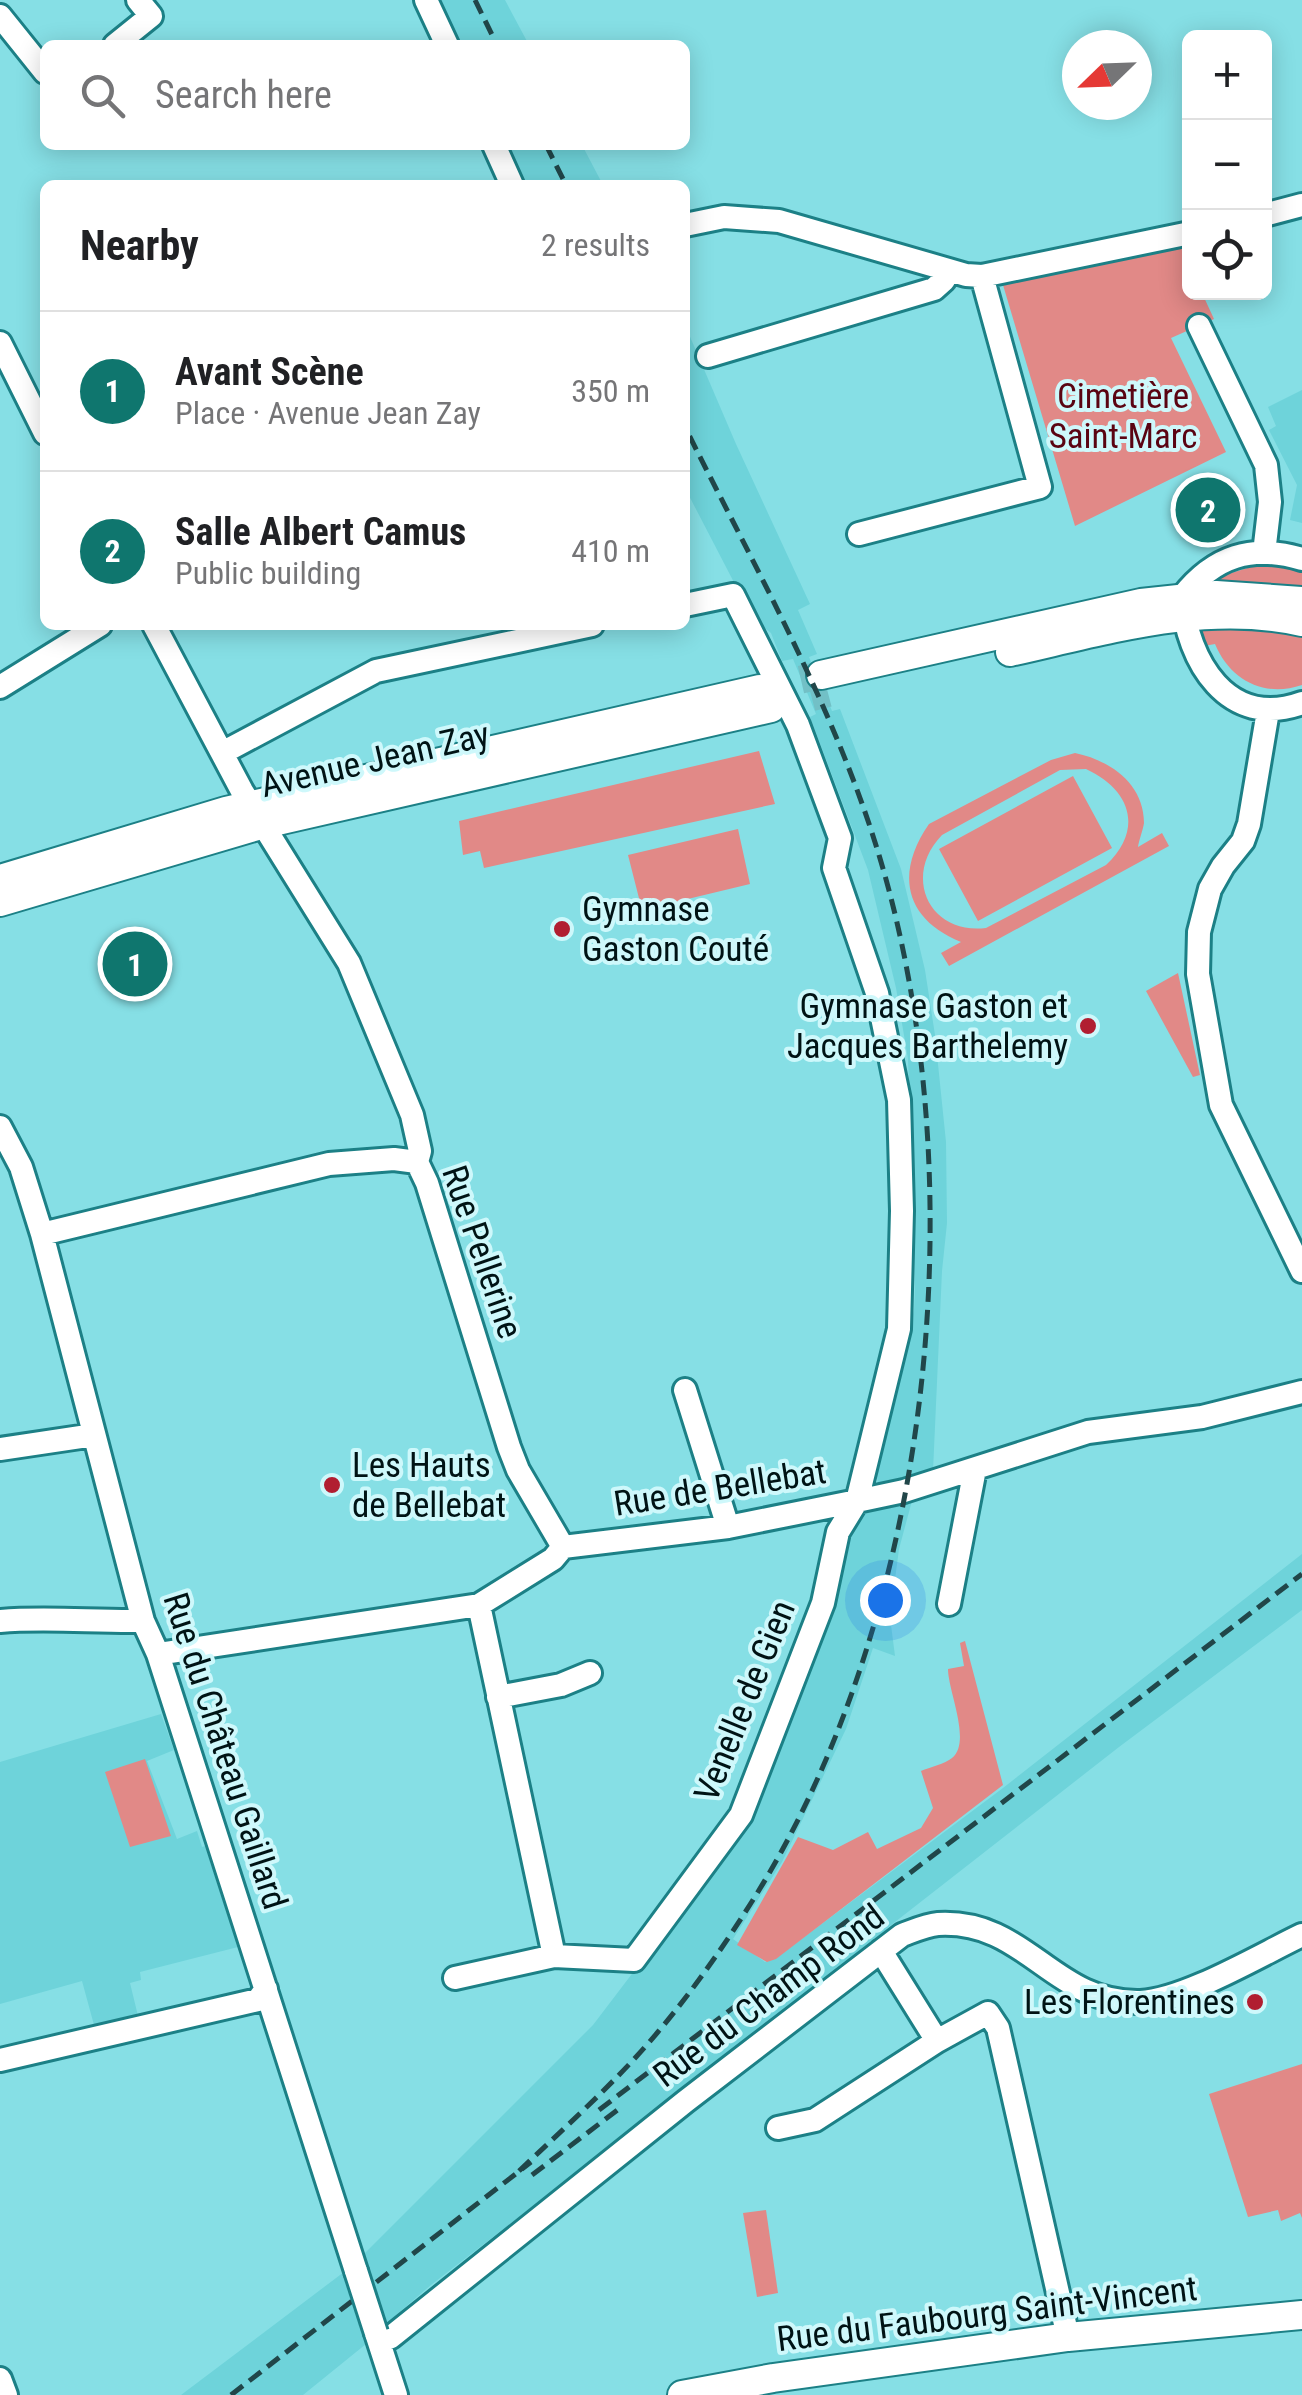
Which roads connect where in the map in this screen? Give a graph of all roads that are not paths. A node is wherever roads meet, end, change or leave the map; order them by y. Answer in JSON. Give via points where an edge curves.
{"nodes":[{"id":1,"x":138,"y":0,"type":"edge"},
{"id":2,"x":426,"y":0,"type":"edge"},
{"id":3,"x":0,"y":16,"type":"edge"},
{"id":4,"x":120,"y":40,"type":"edge"},
{"id":5,"x":446,"y":40,"type":"edge"},
{"id":6,"x":40,"y":66,"type":"edge"},
{"id":7,"x":496,"y":150,"type":"edge"},
{"id":8,"x":510,"y":180,"type":"edge"},
{"id":9,"x":1302,"y":205,"type":"edge"},
{"id":10,"x":1272,"y":213,"type":"edge"},
{"id":11,"x":690,"y":224,"type":"edge"},
{"id":12,"x":1182,"y":235,"type":"edge"},
{"id":13,"x":948,"y":270,"type":"junction"},
{"id":14,"x":982,"y":276,"type":"junction"},
{"id":15,"x":1199,"y":326,"type":"dead end"},
{"id":16,"x":0,"y":343,"type":"edge"},
{"id":17,"x":708,"y":356,"type":"dead end"},
{"id":18,"x":40,"y":422,"type":"edge"},
{"id":19,"x":859,"y":534,"type":"dead end"},
{"id":20,"x":1264,"y":552,"type":"junction"},
{"id":21,"x":1302,"y":559,"type":"edge"},
{"id":22,"x":1302,"y":602,"type":"edge"},
{"id":23,"x":690,"y":604,"type":"edge"},
{"id":24,"x":1183,"y":607,"type":"junction"},
{"id":25,"x":1302,"y":622,"type":"edge"},
{"id":26,"x":92,"y":630,"type":"edge"},
{"id":27,"x":157,"y":630,"type":"edge"},
{"id":28,"x":569,"y":630,"type":"edge"},
{"id":29,"x":824,"y":684,"type":"tunnel mouth"},
{"id":30,"x":0,"y":686,"type":"edge"},
{"id":31,"x":766,"y":698,"type":"tunnel mouth"},
{"id":32,"x":1302,"y":703,"type":"edge"},
{"id":33,"x":1268,"y":711,"type":"junction"},
{"id":34,"x":222,"y":753,"type":"junction"},
{"id":35,"x":258,"y":815,"type":"junction"},
{"id":36,"x":0,"y":879,"type":"edge"},
{"id":37,"x":0,"y":902,"type":"edge"},
{"id":38,"x":0,"y":1128,"type":"edge"},
{"id":39,"x":419,"y":1157,"type":"junction"},
{"id":40,"x":42,"y":1234,"type":"junction"},
{"id":41,"x":1302,"y":1270,"type":"edge"},
{"id":42,"x":685,"y":1390,"type":"dead end"},
{"id":43,"x":1302,"y":1392,"type":"edge"},
{"id":44,"x":94,"y":1436,"type":"junction"},
{"id":45,"x":0,"y":1449,"type":"edge"},
{"id":46,"x":976,"y":1469,"type":"junction"},
{"id":47,"x":857,"y":1502,"type":"junction"},
{"id":48,"x":728,"y":1527,"type":"junction"},
{"id":49,"x":563,"y":1547,"type":"junction"},
{"id":50,"x":949,"y":1604,"type":"dead end"},
{"id":51,"x":479,"y":1605,"type":"junction"},
{"id":52,"x":0,"y":1620,"type":"edge"},
{"id":53,"x":142,"y":1622,"type":"junction"},
{"id":54,"x":158,"y":1654,"type":"junction"},
{"id":55,"x":590,"y":1673,"type":"dead end"},
{"id":56,"x":498,"y":1697,"type":"junction"},
{"id":57,"x":1302,"y":1935,"type":"edge"},
{"id":58,"x":881,"y":1951,"type":"junction"},
{"id":59,"x":554,"y":1956,"type":"junction"},
{"id":60,"x":454,"y":1978,"type":"dead end"},
{"id":61,"x":266,"y":1989,"type":"junction"},
{"id":62,"x":936,"y":2041,"type":"junction"},
{"id":63,"x":0,"y":2060,"type":"edge"},
{"id":64,"x":778,"y":2128,"type":"dead end"},
{"id":65,"x":1302,"y":2314,"type":"edge"},
{"id":66,"x":1068,"y":2337,"type":"junction"},
{"id":67,"x":378,"y":2338,"type":"junction"},
{"id":68,"x":0,"y":2379,"type":"edge"},
{"id":69,"x":745,"y":2390,"type":"edge"},
{"id":70,"x":6,"y":2395,"type":"edge"},
{"id":71,"x":396,"y":2395,"type":"edge"},
{"id":72,"x":682,"y":2395,"type":"edge"}],
"edges":[{"from":1,"to":4,"type":"street","via":[[150,16]]},
{"from":2,"to":5,"type":"street"},
{"from":3,"to":6,"type":"street"},
{"from":7,"to":8,"type":"street"},
{"from":9,"to":10,"type":"street"},
{"from":11,"to":13,"type":"street","via":[[724,216],[778,221]]},
{"from":12,"to":14,"type":"street"},
{"from":13,"to":14,"type":"street"},
{"from":13,"to":17,"type":"street","via":[[934,289]]},
{"from":14,"to":19,"type":"street","via":[[1040,487]]},
{"from":15,"to":20,"type":"street","via":[[1266,465]]},
{"from":16,"to":18,"type":"street"},
{"from":20,"to":21,"type":"street"},
{"from":20,"to":24,"type":"street","via":[[1207,569]]},
{"from":22,"to":24,"type":"main road","via":[[1216,594]]},
{"from":23,"to":47,"type":"street","via":[[733,595],[798,726],[840,838],[834,868],[877,993],[898,1100],[899,1329]]},
{"from":24,"to":25,"type":"main road"},
{"from":24,"to":29,"type":"main road","via":[[1145,621]]},
{"from":24,"to":33,"type":"street","via":[[1190,646],[1215,684]]},
{"from":26,"to":30,"type":"street"},
{"from":27,"to":34,"type":"street"},
{"from":28,"to":34,"type":"street","via":[[376,671]]},
{"from":31,"to":35,"type":"main road","name":"Avenue Jean Zay"},
{"from":32,"to":33,"type":"street"},
{"from":33,"to":41,"type":"street","via":[[1249,824],[1210,889],[1197,955],[1221,1105]]},
{"from":34,"to":35,"type":"street"},
{"from":35,"to":36,"type":"main road","name":"Avenue Jean Zay"},
{"from":35,"to":37,"type":"main road","name":"Avenue Jean Zay"},
{"from":35,"to":39,"type":"street","via":[[350,963],[412,1115]]},
{"from":38,"to":40,"type":"street","name":"Rue du Château Gaillard","via":[[21,1167]]},
{"from":39,"to":40,"type":"street","name":"Rue Pellerine","via":[[329,1164]]},
{"from":39,"to":49,"type":"street","name":"Rue Pellerine","via":[[508,1447]]},
{"from":40,"to":44,"type":"street","name":"Rue du Château Gaillard"},
{"from":42,"to":48,"type":"street"},
{"from":43,"to":46,"type":"street","name":"Rue de Bellebat","via":[[1202,1417],[1088,1432]]},
{"from":44,"to":45,"type":"street"},
{"from":44,"to":53,"type":"street","name":"Rue du Château Gaillard"},
{"from":46,"to":47,"type":"street","name":"Rue de Bellebat"},
{"from":46,"to":50,"type":"street"},
{"from":47,"to":48,"type":"street","name":"Rue de Bellebat"},
{"from":47,"to":59,"type":"street","name":"Venelle de Gien","via":[[838,1532],[823,1604],[741,1815],[634,1960]]},
{"from":48,"to":49,"type":"street","name":"Rue de Bellebat"},
{"from":49,"to":51,"type":"street"},
{"from":51,"to":54,"type":"street"},
{"from":51,"to":56,"type":"street"},
{"from":52,"to":53,"type":"street"},
{"from":53,"to":54,"type":"street","name":"Rue du Château Gaillard"},
{"from":54,"to":61,"type":"street","name":"Rue du Château Gaillard"},
{"from":55,"to":56,"type":"street"},
{"from":56,"to":59,"type":"street"},
{"from":57,"to":58,"type":"street","name":"Rue du Champ Rond","via":[[1171,1996],[1140,2002],[1092,1995],[978,1927],[935,1924]]},
{"from":58,"to":62,"type":"street"},
{"from":58,"to":67,"type":"street","name":"Rue du Champ Rond","via":[[391,2336]]},
{"from":59,"to":60,"type":"street","name":"Venelle de Gien"},
{"from":61,"to":63,"type":"street","via":[[258,2000]]},
{"from":61,"to":67,"type":"street","name":"Rue du Château Gaillard","bridge":true},
{"from":62,"to":64,"type":"street","via":[[816,2120]]},
{"from":62,"to":66,"type":"street","via":[[988,2014],[998,2028]]},
{"from":65,"to":66,"type":"main road","name":"Rue du Faubourg Saint-Vincent"},
{"from":66,"to":69,"type":"main road","name":"Rue du Faubourg Saint-Vincent"},
{"from":67,"to":71,"type":"street","name":"Rue du Château Gaillard"},
{"from":68,"to":70,"type":"street"},
{"from":69,"to":72,"type":"main road","name":"Rue du Faubourg Saint-Vincent"}]}
